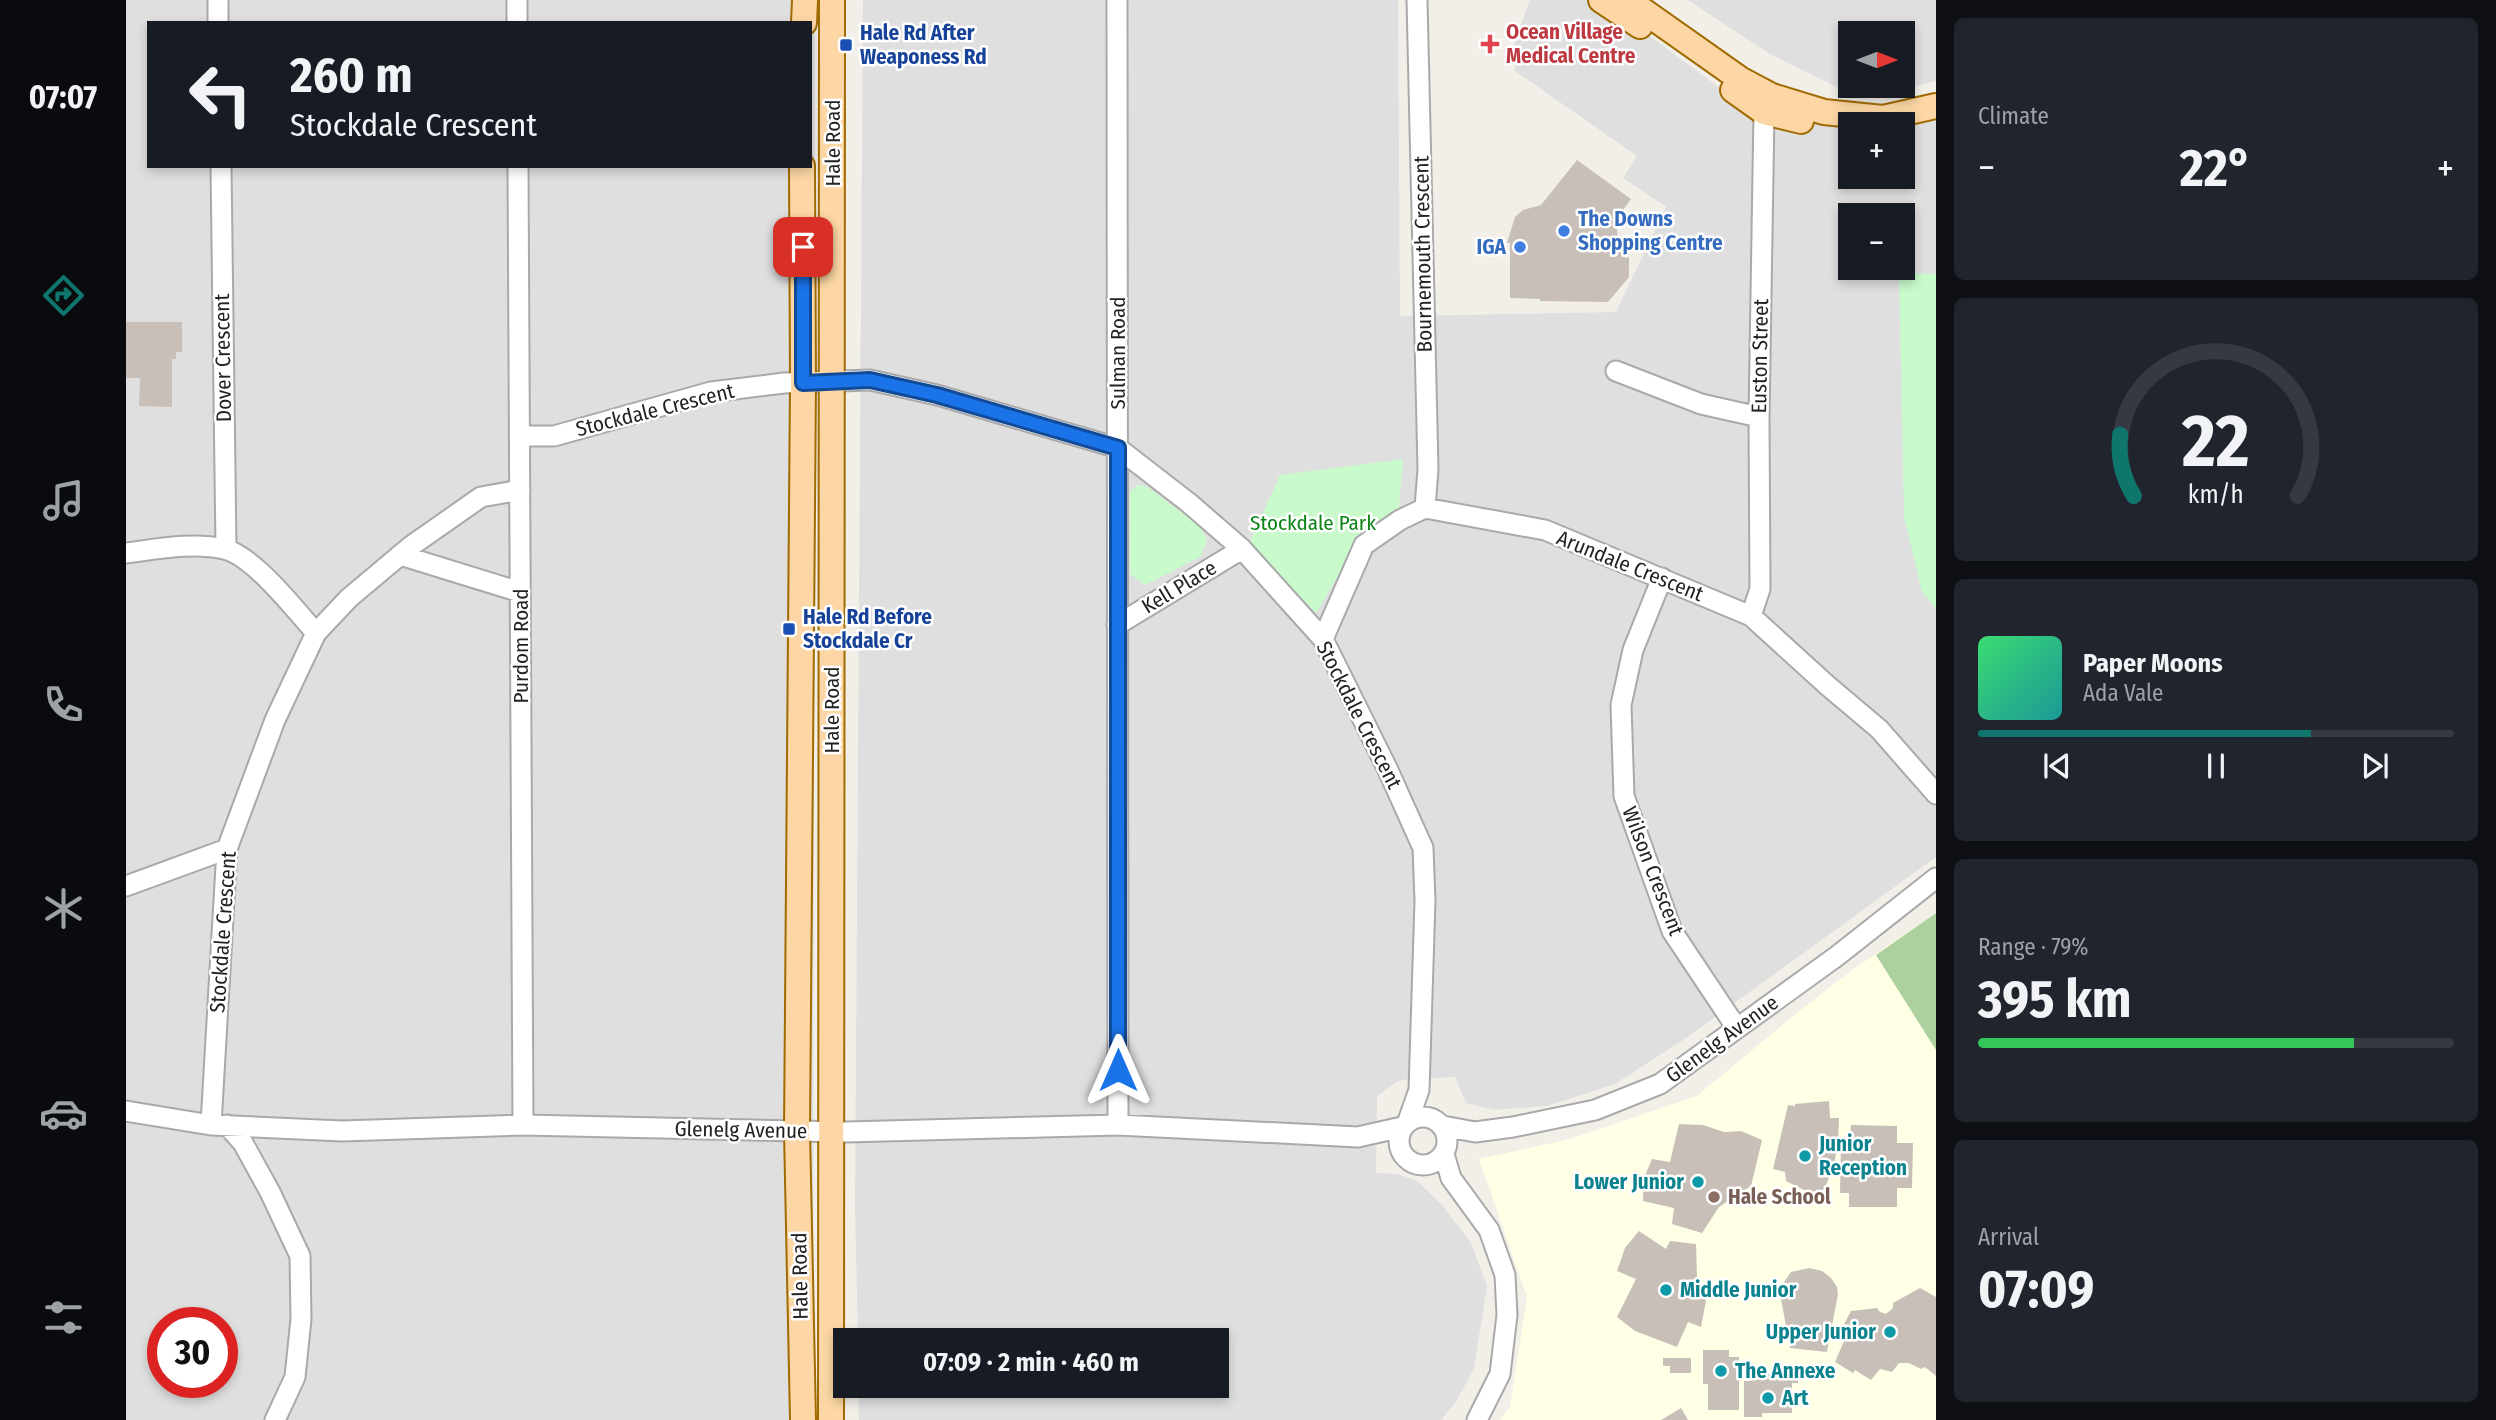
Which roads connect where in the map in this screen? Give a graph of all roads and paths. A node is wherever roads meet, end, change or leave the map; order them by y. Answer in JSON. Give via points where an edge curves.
{"nodes":[{"id":1,"x":218,"y":0,"type":"edge"},
{"id":2,"x":517,"y":0,"type":"edge"},
{"id":3,"x":805,"y":0,"type":"edge"},
{"id":4,"x":832,"y":0,"type":"edge"},
{"id":5,"x":1117,"y":0,"type":"edge"},
{"id":6,"x":1417,"y":0,"type":"edge"},
{"id":7,"x":1601,"y":0,"type":"edge"},
{"id":8,"x":1628,"y":0,"type":"edge"},
{"id":9,"x":218,"y":21,"type":"edge"},
{"id":10,"x":517,"y":21,"type":"edge"},
{"id":11,"x":804,"y":21,"type":"edge"},
{"id":12,"x":1768,"y":104,"type":"junction"},
{"id":13,"x":1936,"y":106,"type":"edge"},
{"id":14,"x":1936,"y":121,"type":"edge"},
{"id":15,"x":1915,"y":125,"type":"edge"},
{"id":16,"x":1838,"y":128,"type":"edge"},
{"id":17,"x":221,"y":168,"type":"edge"},
{"id":18,"x":518,"y":168,"type":"edge"},
{"id":19,"x":802,"y":168,"type":"edge"},
{"id":20,"x":1616,"y":371,"type":"dead end"},
{"id":21,"x":833,"y":382,"type":"junction"},
{"id":22,"x":803,"y":383,"type":"junction"},
{"id":23,"x":1759,"y":417,"type":"junction"},
{"id":24,"x":520,"y":436,"type":"junction"},
{"id":25,"x":1118,"y":448,"type":"junction"},
{"id":26,"x":520,"y":490,"type":"junction"},
{"id":27,"x":1425,"y":508,"type":"junction"},
{"id":28,"x":226,"y":549,"type":"junction"},
{"id":29,"x":1242,"y":549,"type":"junction"},
{"id":30,"x":126,"y":553,"type":"edge"},
{"id":31,"x":400,"y":555,"type":"junction"},
{"id":32,"x":1662,"y":579,"type":"junction"},
{"id":33,"x":520,"y":592,"type":"junction"},
{"id":34,"x":1751,"y":616,"type":"junction"},
{"id":35,"x":1117,"y":625,"type":"junction"},
{"id":36,"x":316,"y":633,"type":"junction"},
{"id":37,"x":1323,"y":639,"type":"junction"},
{"id":38,"x":1936,"y":794,"type":"edge"},
{"id":39,"x":227,"y":849,"type":"junction"},
{"id":40,"x":1936,"y":878,"type":"edge"},
{"id":41,"x":126,"y":886,"type":"edge"},
{"id":42,"x":1736,"y":1027,"type":"junction"},
{"id":43,"x":1419,"y":1090,"type":"junction"},
{"id":44,"x":126,"y":1111,"type":"edge"},
{"id":45,"x":1435,"y":1122,"type":"junction"},
{"id":46,"x":1405,"y":1124,"type":"junction"},
{"id":47,"x":219,"y":1125,"type":"junction"},
{"id":48,"x":523,"y":1125,"type":"junction"},
{"id":49,"x":1118,"y":1125,"type":"junction"},
{"id":50,"x":797,"y":1131,"type":"junction"},
{"id":51,"x":831,"y":1132,"type":"junction"},
{"id":52,"x":1475,"y":1132,"type":"junction"},
{"id":53,"x":1358,"y":1137,"type":"junction"},
{"id":54,"x":1444,"y":1152,"type":"junction"},
{"id":55,"x":1402,"y":1153,"type":"junction"},
{"id":56,"x":1424,"y":1166,"type":"junction"},
{"id":57,"x":1451,"y":1178,"type":"junction"},
{"id":58,"x":275,"y":1420,"type":"edge"},
{"id":59,"x":803,"y":1420,"type":"edge"},
{"id":60,"x":831,"y":1420,"type":"edge"},
{"id":61,"x":1477,"y":1420,"type":"edge"}],
"edges":[{"from":1,"to":9,"type":"street"},
{"from":2,"to":10,"type":"street"},
{"from":3,"to":11,"type":"main road"},
{"from":4,"to":21,"type":"main road","name":"Hale Road"},
{"from":5,"to":25,"type":"street","name":"Sulman Road"},
{"from":6,"to":27,"type":"street","name":"Bournemouth Crescent","via":[[1428,469]]},
{"from":7,"to":12,"type":"main road"},
{"from":8,"to":12,"type":"main road"},
{"from":12,"to":13,"type":"main road","via":[[1883,118]]},
{"from":12,"to":16,"type":"main road","via":[[1822,126]]},
{"from":12,"to":23,"type":"street","name":"Euston Street"},
{"from":14,"to":15,"type":"main road"},
{"from":17,"to":28,"type":"street","name":"Dover Crescent"},
{"from":18,"to":24,"type":"street","name":"Purdom Road"},
{"from":19,"to":22,"type":"main road","name":"Hale Road"},
{"from":20,"to":23,"type":"street","via":[[1701,404]]},
{"from":21,"to":22,"type":"street","name":"Stockdale Crescent"},
{"from":21,"to":25,"type":"street","name":"Stockdale Crescent","via":[[870,380],[937,395]]},
{"from":21,"to":51,"type":"main road","name":"Hale Road"},
{"from":22,"to":24,"type":"street","name":"Stockdale Crescent","via":[[711,393],[554,436]]},
{"from":22,"to":50,"type":"main road","name":"Hale Road"},
{"from":23,"to":34,"type":"street","name":"Euston Street","via":[[1759,589]]},
{"from":24,"to":26,"type":"street","name":"Purdom Road"},
{"from":25,"to":29,"type":"street","name":"Stockdale Crescent"},
{"from":25,"to":35,"type":"street","name":"Sulman Road"},
{"from":26,"to":31,"type":"street","name":"Stockdale Crescent","via":[[481,497]]},
{"from":26,"to":33,"type":"street","name":"Purdom Road"},
{"from":27,"to":32,"type":"street","name":"Arundale Crescent","via":[[1545,530]]},
{"from":27,"to":37,"type":"street","via":[[1364,545]]},
{"from":28,"to":30,"type":"street","via":[[175,546]]},
{"from":28,"to":36,"type":"street","via":[[252,564]]},
{"from":29,"to":35,"type":"street","name":"Kell Place"},
{"from":29,"to":37,"type":"street","name":"Stockdale Crescent"},
{"from":31,"to":33,"type":"street"},
{"from":31,"to":36,"type":"street","name":"Stockdale Crescent"},
{"from":32,"to":34,"type":"street","name":"Arundale Crescent"},
{"from":32,"to":42,"type":"street","name":"Wilson Crescent","via":[[1633,650],[1621,705],[1624,796],[1672,932]]},
{"from":33,"to":48,"type":"street","name":"Purdom Road"},
{"from":34,"to":38,"type":"street","name":"Arundale Crescent","via":[[1880,729]]},
{"from":35,"to":49,"type":"street","name":"Sulman Road"},
{"from":36,"to":39,"type":"street","name":"Stockdale Crescent","via":[[275,720]]},
{"from":37,"to":43,"type":"street","name":"Stockdale Crescent","via":[[1423,848]]},
{"from":39,"to":41,"type":"street"},
{"from":39,"to":47,"type":"street","name":"Stockdale Crescent"},
{"from":40,"to":42,"type":"street","name":"Glenelg Avenue"},
{"from":42,"to":52,"type":"street","name":"Glenelg Avenue","via":[[1660,1084],[1595,1110]]},
{"from":43,"to":45,"type":"street","name":"Stockdale Crescent"},
{"from":43,"to":46,"type":"street","name":"Stockdale Crescent"},
{"from":44,"to":47,"type":"street","name":"Glenelg Avenue"},
{"from":45,"to":46,"type":"street","name":"Glenelg Avenue","via":[[1419,1117]]},
{"from":45,"to":52,"type":"street","name":"Glenelg Avenue"},
{"from":45,"to":54,"type":"street","via":[[1447,1135]]},
{"from":46,"to":53,"type":"street","name":"Glenelg Avenue"},
{"from":46,"to":55,"type":"street","via":[[1399,1138]]},
{"from":47,"to":48,"type":"street","name":"Glenelg Avenue","via":[[342,1131]]},
{"from":47,"to":58,"type":"street","via":[[243,1143],[300,1256],[301,1318],[295,1377]]},
{"from":48,"to":50,"type":"street","name":"Glenelg Avenue"},
{"from":49,"to":51,"type":"street","name":"Glenelg Avenue"},
{"from":49,"to":53,"type":"street","name":"Glenelg Avenue"},
{"from":50,"to":51,"type":"street","name":"Glenelg Avenue"},
{"from":50,"to":59,"type":"main road","name":"Hale Road"},
{"from":51,"to":60,"type":"main road","name":"Hale Road"},
{"from":52,"to":54,"type":"street","name":"Glenelg Avenue"},
{"from":53,"to":55,"type":"street","name":"Glenelg Avenue"},
{"from":54,"to":56,"type":"street","name":"Glenelg Avenue"},
{"from":54,"to":57,"type":"street"},
{"from":55,"to":56,"type":"street","name":"Glenelg Avenue"},
{"from":56,"to":57,"type":"street"},
{"from":57,"to":61,"type":"street","via":[[1489,1230],[1505,1275],[1507,1315],[1500,1374]]}]}
